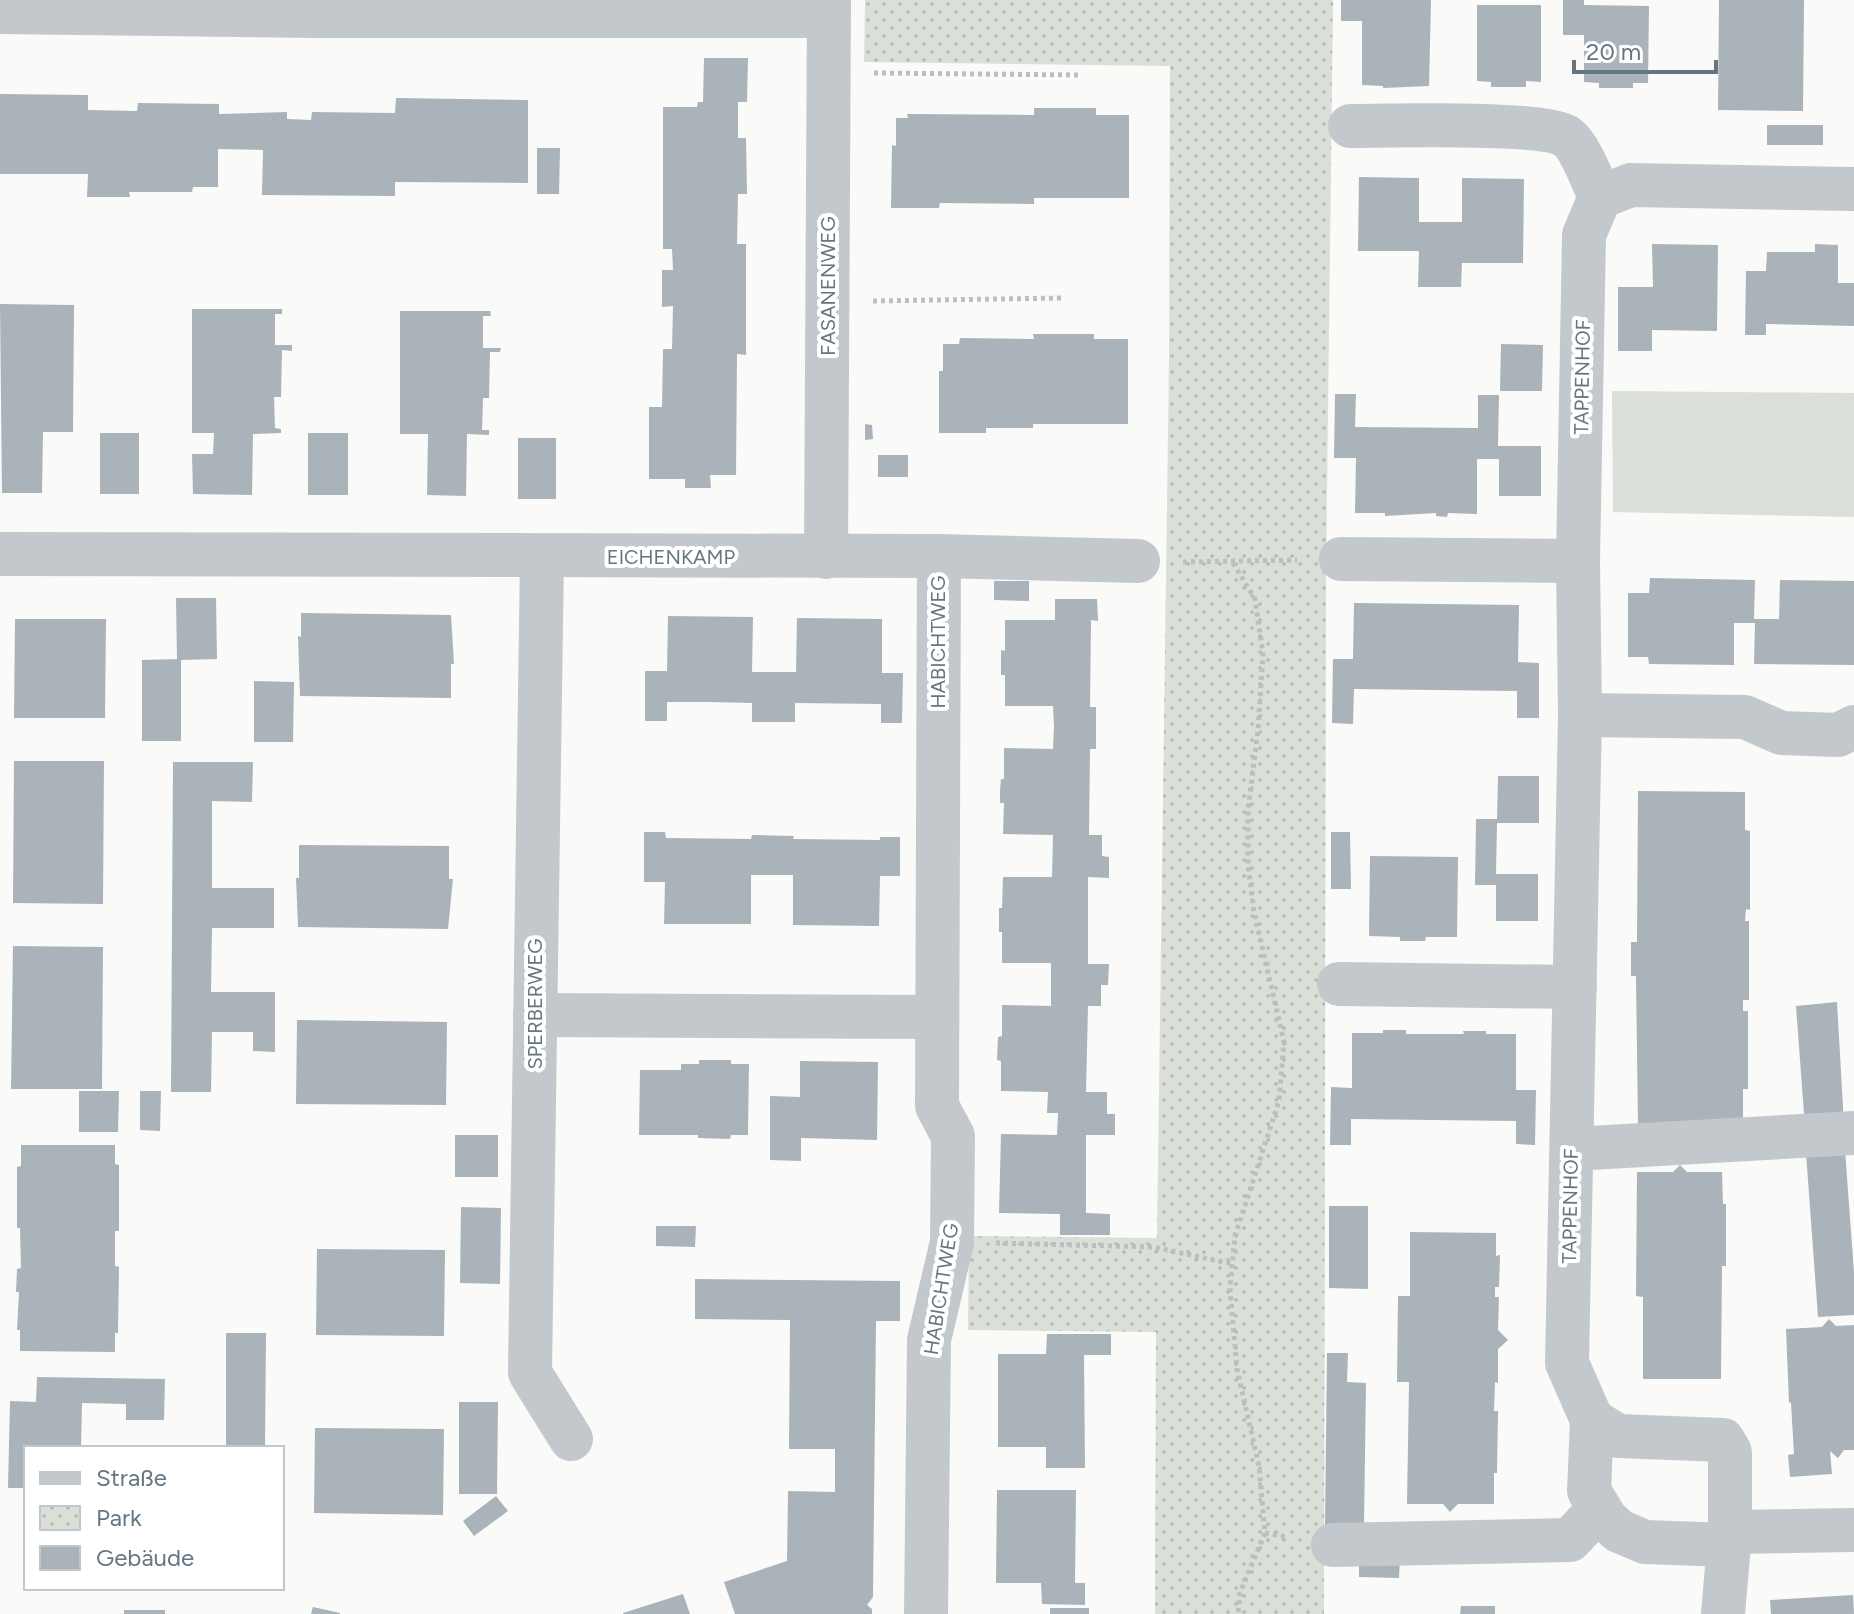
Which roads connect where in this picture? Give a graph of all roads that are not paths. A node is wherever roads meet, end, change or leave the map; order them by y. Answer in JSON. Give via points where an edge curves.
{"nodes":[{"id":1,"x":317,"y":8,"type":"edge"},
{"id":2,"x":829,"y":8,"type":"edge"},
{"id":3,"x":0,"y":12,"type":"edge"},
{"id":4,"x":1350,"y":126,"type":"dead end"},
{"id":5,"x":1854,"y":189,"type":"edge"},
{"id":6,"x":1600,"y":197,"type":"junction"},
{"id":7,"x":0,"y":554,"type":"edge"},
{"id":8,"x":939,"y":556,"type":"junction"},
{"id":9,"x":542,"y":557,"type":"junction"},
{"id":10,"x":826,"y":557,"type":"junction"},
{"id":11,"x":1341,"y":559,"type":"road end"},
{"id":12,"x":1138,"y":561,"type":"road end"},
{"id":13,"x":1578,"y":561,"type":"junction"},
{"id":14,"x":1580,"y":715,"type":"junction"},
{"id":15,"x":1854,"y":727,"type":"edge"},
{"id":16,"x":1339,"y":984,"type":"dead end"},
{"id":17,"x":1575,"y":987,"type":"junction"},
{"id":18,"x":535,"y":1015,"type":"junction"},
{"id":19,"x":936,"y":1017,"type":"junction"},
{"id":20,"x":1854,"y":1133,"type":"edge"},
{"id":21,"x":1572,"y":1149,"type":"junction"},
{"id":22,"x":1592,"y":1420,"type":"junction"},
{"id":23,"x":571,"y":1439,"type":"dead end"},
{"id":24,"x":1598,"y":1510,"type":"junction"},
{"id":25,"x":1854,"y":1530,"type":"edge"},
{"id":26,"x":1729,"y":1539,"type":"junction"},
{"id":27,"x":1333,"y":1545,"type":"dead end"},
{"id":28,"x":926,"y":1614,"type":"edge"},
{"id":29,"x":1723,"y":1614,"type":"edge"}],
"edges":[{"from":1,"to":2,"type":"street","name":"FASANENWEG"},
{"from":1,"to":3,"type":"street","name":"FASANENWEG"},
{"from":2,"to":10,"type":"street","name":"FASANENWEG"},
{"from":4,"to":6,"type":"street","via":[[1536,128],[1566,136]]},
{"from":5,"to":6,"type":"street","via":[[1631,185]]},
{"from":6,"to":13,"type":"street","name":"TAPPENHOF","via":[[1584,235]]},
{"from":7,"to":9,"type":"street","name":"EICHENKAMP"},
{"from":8,"to":10,"type":"street","name":"EICHENKAMP"},
{"from":8,"to":12,"type":"street","name":"EICHENKAMP"},
{"from":8,"to":19,"type":"street","name":"HABICHTWEG"},
{"from":9,"to":10,"type":"street","name":"EICHENKAMP"},
{"from":9,"to":18,"type":"street","name":"SPERBERWEG"},
{"from":11,"to":13,"type":"street"},
{"from":13,"to":14,"type":"street","name":"TAPPENHOF"},
{"from":14,"to":15,"type":"street","via":[[1745,717],[1781,733],[1838,735]]},
{"from":14,"to":17,"type":"street","name":"TAPPENHOF"},
{"from":16,"to":17,"type":"street"},
{"from":17,"to":21,"type":"street","name":"TAPPENHOF"},
{"from":18,"to":19,"type":"street"},
{"from":18,"to":23,"type":"street","name":"SPERBERWEG","via":[[530,1373]]},
{"from":19,"to":28,"type":"street","name":"HABICHTWEG","via":[[937,1106],[953,1136],[952,1242],[929,1340]]},
{"from":20,"to":21,"type":"street"},
{"from":21,"to":22,"type":"street","name":"TAPPENHOF","via":[[1567,1363]]},
{"from":22,"to":24,"type":"street","name":"TAPPENHOF","via":[[1589,1491]]},
{"from":22,"to":26,"type":"street","via":[[1618,1436],[1723,1440],[1730,1452]]},
{"from":24,"to":26,"type":"street","via":[[1619,1531],[1645,1542]]},
{"from":24,"to":27,"type":"street","via":[[1570,1540]]},
{"from":25,"to":26,"type":"street"},
{"from":26,"to":29,"type":"street"}]}
